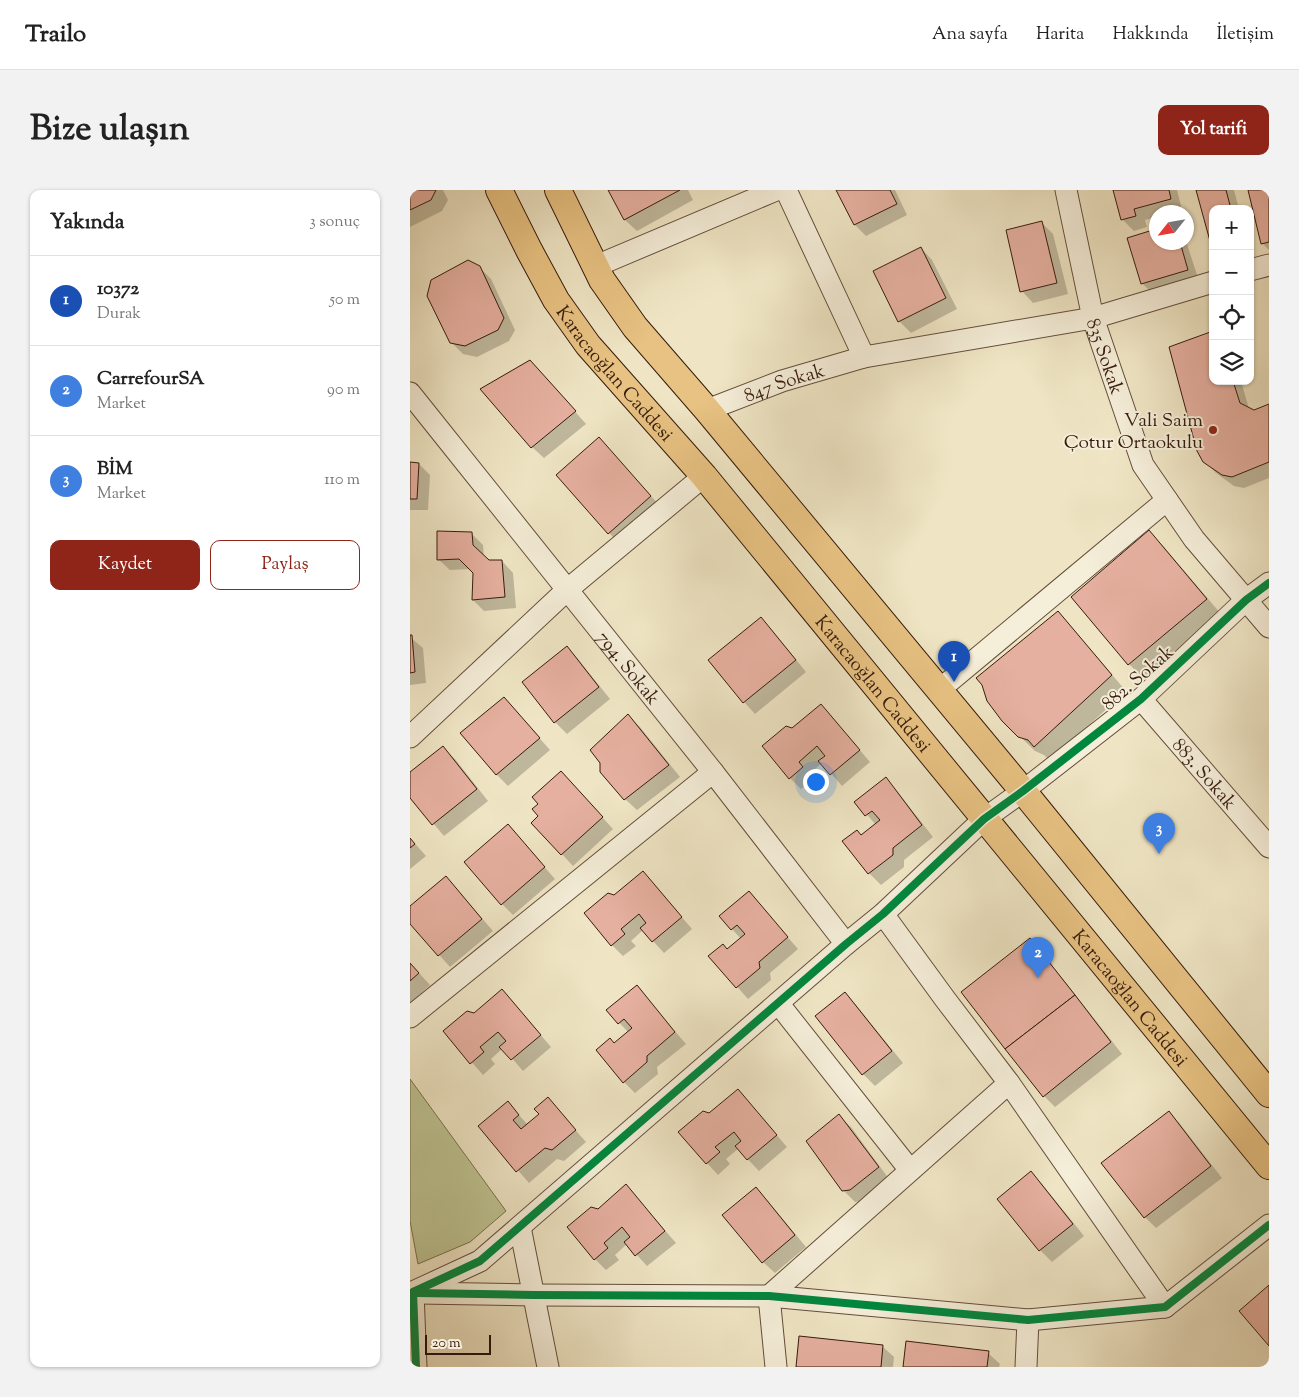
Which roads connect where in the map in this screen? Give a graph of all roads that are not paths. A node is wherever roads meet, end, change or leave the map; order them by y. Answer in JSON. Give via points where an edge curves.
{"nodes":[{"id":1,"x":498,"y":190,"type":"edge"},
{"id":2,"x":558,"y":190,"type":"edge"},
{"id":3,"x":776,"y":190,"type":"edge"},
{"id":4,"x":786,"y":190,"type":"edge"},
{"id":5,"x":1066,"y":190,"type":"edge"},
{"id":6,"x":1269,"y":265,"type":"edge"},
{"id":7,"x":596,"y":266,"type":"junction"},
{"id":8,"x":1254,"y":269,"type":"edge"},
{"id":9,"x":1209,"y":283,"type":"edge"},
{"id":10,"x":1092,"y":318,"type":"junction"},
{"id":11,"x":864,"y":357,"type":"junction"},
{"id":12,"x":410,"y":393,"type":"edge"},
{"id":13,"x":707,"y":410,"type":"junction"},
{"id":14,"x":704,"y":476,"type":"junction"},
{"id":15,"x":1167,"y":500,"type":"junction"},
{"id":16,"x":1269,"y":584,"type":"edge"},
{"id":17,"x":567,"y":590,"type":"junction"},
{"id":18,"x":1246,"y":600,"type":"junction"},
{"id":19,"x":1269,"y":627,"type":"edge"},
{"id":20,"x":939,"y":690,"type":"junction"},
{"id":21,"x":1141,"y":699,"type":"junction"},
{"id":22,"x":410,"y":737,"type":"edge"},
{"id":23,"x":713,"y":772,"type":"junction"},
{"id":24,"x":1023,"y":791,"type":"junction"},
{"id":25,"x":984,"y":819,"type":"junction"},
{"id":26,"x":1269,"y":847,"type":"edge"},
{"id":27,"x":883,"y":914,"type":"junction"},
{"id":28,"x":846,"y":944,"type":"junction"},
{"id":29,"x":778,"y":1003,"type":"junction"},
{"id":30,"x":410,"y":1017,"type":"edge"},
{"id":31,"x":1009,"y":1083,"type":"junction"},
{"id":32,"x":1269,"y":1094,"type":"edge"},
{"id":33,"x":1269,"y":1166,"type":"edge"},
{"id":34,"x":910,"y":1170,"type":"junction"},
{"id":35,"x":1269,"y":1225,"type":"edge"},
{"id":36,"x":520,"y":1227,"type":"junction"},
{"id":37,"x":412,"y":1292,"type":"edge"},
{"id":38,"x":533,"y":1295,"type":"junction"},
{"id":39,"x":769,"y":1296,"type":"junction"},
{"id":40,"x":1165,"y":1307,"type":"junction"},
{"id":41,"x":1028,"y":1320,"type":"junction"},
{"id":42,"x":416,"y":1367,"type":"edge"},
{"id":43,"x":548,"y":1367,"type":"edge"},
{"id":44,"x":776,"y":1367,"type":"edge"},
{"id":45,"x":1026,"y":1367,"type":"edge"}],
"edges":[{"from":1,"to":14,"type":"main road","name":"Karacaoğlan Caddesi","via":[[556,300],[588,345]]},
{"from":2,"to":7,"type":"main road"},
{"from":3,"to":7,"type":"street"},
{"from":4,"to":11,"type":"street"},
{"from":5,"to":10,"type":"street","name":"835 Sokak"},
{"from":6,"to":8,"type":"street"},
{"from":7,"to":13,"type":"main road","via":[[635,327]]},
{"from":9,"to":10,"type":"street","name":"847 Sokak"},
{"from":10,"to":11,"type":"street","name":"847 Sokak"},
{"from":10,"to":15,"type":"street","name":"835 Sokak","via":[[1143,465]]},
{"from":11,"to":13,"type":"street","name":"847 Sokak","via":[[782,381]]},
{"from":12,"to":17,"type":"street","name":"794. Sokak"},
{"from":13,"to":20,"type":"main road"},
{"from":14,"to":17,"type":"street"},
{"from":14,"to":25,"type":"main road","name":"Karacaoğlan Caddesi"},
{"from":15,"to":18,"type":"street","name":"835 Sokak","via":[[1194,539]]},
{"from":15,"to":20,"type":"street"},
{"from":16,"to":18,"type":"street","name":"882. Sokak"},
{"from":17,"to":22,"type":"street"},
{"from":17,"to":23,"type":"street","name":"794. Sokak"},
{"from":18,"to":19,"type":"street","name":"835 Sokak"},
{"from":18,"to":21,"type":"street","name":"882. Sokak"},
{"from":20,"to":24,"type":"main road"},
{"from":21,"to":24,"type":"street","name":"882. Sokak"},
{"from":21,"to":26,"type":"street","name":"883. Sokak"},
{"from":23,"to":28,"type":"street","name":"794. Sokak"},
{"from":23,"to":30,"type":"street"},
{"from":24,"to":25,"type":"street","name":"882. Sokak"},
{"from":24,"to":32,"type":"main road"},
{"from":25,"to":27,"type":"street","name":"882. Sokak"},
{"from":25,"to":33,"type":"main road","name":"Karacaoğlan Caddesi"},
{"from":27,"to":28,"type":"street","name":"882. Sokak"},
{"from":27,"to":31,"type":"street"},
{"from":28,"to":29,"type":"street","name":"882. Sokak"},
{"from":29,"to":34,"type":"street"},
{"from":29,"to":36,"type":"street","name":"882. Sokak"},
{"from":31,"to":34,"type":"street"},
{"from":31,"to":40,"type":"street"},
{"from":34,"to":39,"type":"street"},
{"from":35,"to":40,"type":"street"},
{"from":36,"to":37,"type":"street","name":"882. Sokak","via":[[480,1261]]},
{"from":36,"to":38,"type":"street"},
{"from":37,"to":38,"type":"street"},
{"from":37,"to":42,"type":"street"},
{"from":38,"to":39,"type":"street"},
{"from":38,"to":43,"type":"street"},
{"from":39,"to":41,"type":"street"},
{"from":39,"to":44,"type":"street"},
{"from":40,"to":41,"type":"street"},
{"from":41,"to":45,"type":"street"}]}
